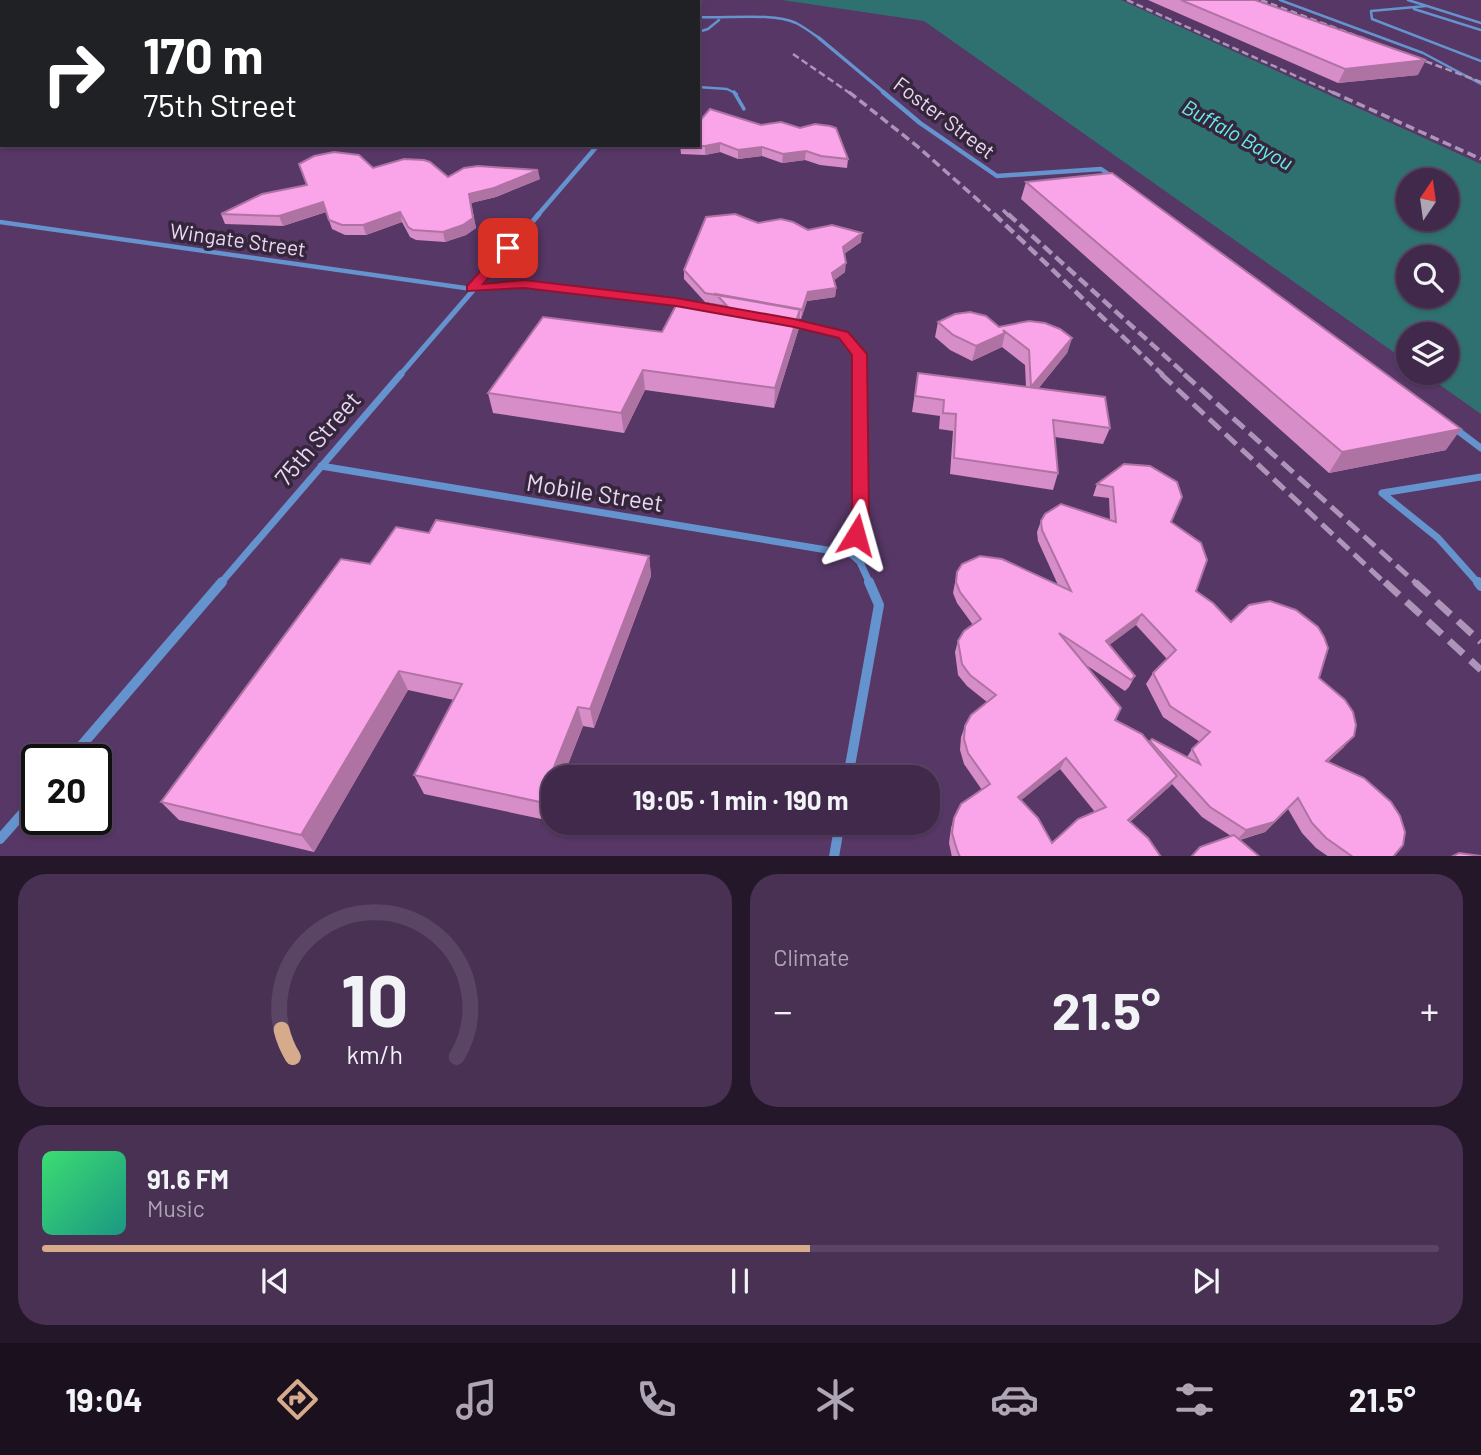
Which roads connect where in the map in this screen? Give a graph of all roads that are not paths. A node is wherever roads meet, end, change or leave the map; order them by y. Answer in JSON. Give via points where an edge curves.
{"nodes":[{"id":1,"x":1280,"y":0,"type":"edge"},
{"id":2,"x":1408,"y":0,"type":"edge"},
{"id":3,"x":1426,"y":6,"type":"junction"},
{"id":4,"x":1411,"y":8,"type":"junction"},
{"id":5,"x":700,"y":17,"type":"edge"},
{"id":6,"x":720,"y":19,"type":"junction"},
{"id":7,"x":1481,"y":23,"type":"edge"},
{"id":8,"x":1481,"y":30,"type":"edge"},
{"id":9,"x":700,"y":31,"type":"edge"},
{"id":10,"x":819,"y":38,"type":"joint"},
{"id":11,"x":1481,"y":61,"type":"edge"},
{"id":12,"x":1481,"y":84,"type":"edge"},
{"id":13,"x":700,"y":87,"type":"edge"},
{"id":14,"x":744,"y":109,"type":"dead end"},
{"id":15,"x":596,"y":147,"type":"edge"},
{"id":16,"x":1123,"y":185,"type":"edge"},
{"id":17,"x":0,"y":222,"type":"edge"},
{"id":18,"x":472,"y":289,"type":"junction"},
{"id":19,"x":689,"y":305,"type":"edge"},
{"id":20,"x":780,"y":320,"type":"edge"},
{"id":21,"x":1447,"y":423,"type":"edge"},
{"id":22,"x":1481,"y":448,"type":"edge"},
{"id":23,"x":321,"y":466,"type":"junction"},
{"id":24,"x":1481,"y":477,"type":"edge"},
{"id":25,"x":851,"y":554,"type":"junction"},
{"id":26,"x":1481,"y":586,"type":"edge"},
{"id":27,"x":83,"y":744,"type":"edge"},
{"id":28,"x":850,"y":765,"type":"edge"},
{"id":29,"x":21,"y":815,"type":"edge"},
{"id":30,"x":838,"y":835,"type":"edge"},
{"id":31,"x":0,"y":839,"type":"edge"},
{"id":32,"x":834,"y":856,"type":"edge"}],
"edges":[{"from":1,"to":12,"type":"lane","via":[[1423,53]]},
{"from":2,"to":3,"type":"lane"},
{"from":3,"to":4,"type":"lane"},
{"from":3,"to":7,"type":"lane"},
{"from":4,"to":8,"type":"lane"},
{"from":4,"to":11,"type":"lane","via":[[1371,11],[1372,19]]},
{"from":5,"to":6,"type":"lane"},
{"from":6,"to":9,"type":"lane"},
{"from":6,"to":10,"type":"lane","via":[[739,16],[794,22]]},
{"from":10,"to":16,"type":"street","name":"Foster Street","via":[[920,123],[997,176],[1101,169]]},
{"from":13,"to":14,"type":"lane","via":[[735,91],[742,97]]},
{"from":15,"to":18,"type":"street","name":"75th Street"},
{"from":17,"to":18,"type":"lane","name":"Wingate Street"},
{"from":18,"to":19,"type":"lane","name":"Wingate Street","via":[[524,284]]},
{"from":18,"to":23,"type":"street","name":"75th Street"},
{"from":20,"to":25,"type":"lane","via":[[844,335],[859,354],[860,516]]},
{"from":21,"to":22,"type":"street"},
{"from":23,"to":25,"type":"street","name":"Mobile Street"},
{"from":23,"to":27,"type":"street","name":"75th Street"},
{"from":24,"to":26,"type":"street","via":[[1382,493],[1438,538]]},
{"from":25,"to":28,"type":"street","via":[[860,562],[879,605]]},
{"from":29,"to":31,"type":"street"},
{"from":30,"to":32,"type":"street"}]}
